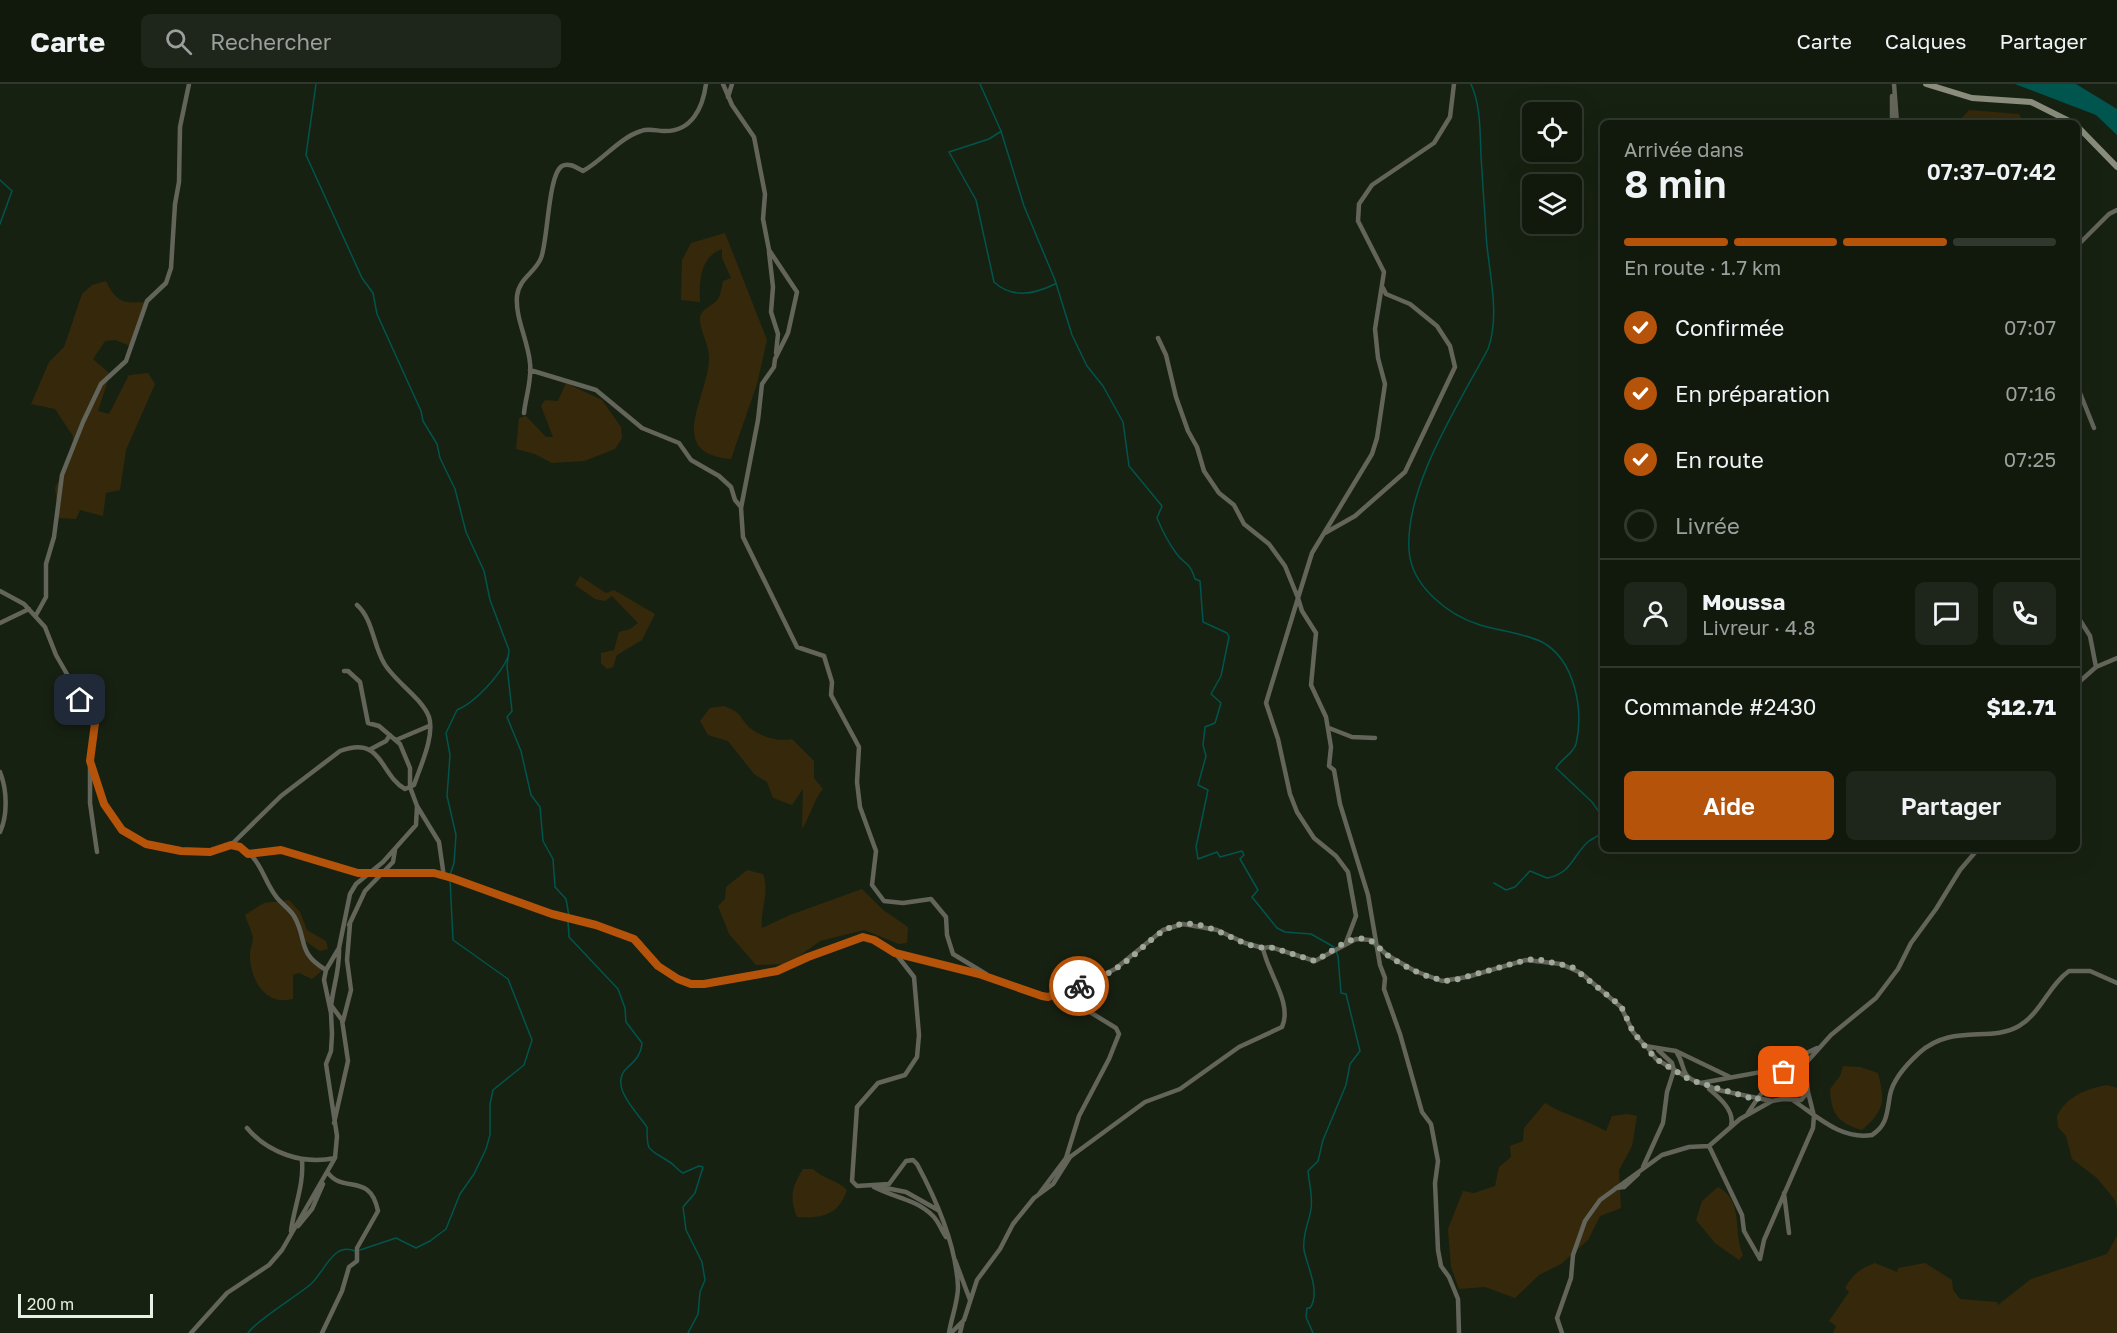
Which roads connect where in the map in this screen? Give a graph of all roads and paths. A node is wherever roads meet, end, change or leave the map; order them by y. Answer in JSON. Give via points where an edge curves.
{"nodes":[{"id":1,"x":189,"y":84,"type":"edge"},
{"id":2,"x":706,"y":84,"type":"edge"},
{"id":3,"x":723,"y":84,"type":"edge"},
{"id":4,"x":732,"y":84,"type":"edge"},
{"id":5,"x":1454,"y":84,"type":"edge"},
{"id":6,"x":1894,"y":84,"type":"edge"},
{"id":7,"x":1926,"y":84,"type":"edge"},
{"id":8,"x":728,"y":97,"type":"junction"},
{"id":9,"x":1892,"y":120,"type":"edge"},
{"id":10,"x":1897,"y":120,"type":"edge"},
{"id":11,"x":2067,"y":120,"type":"edge"},
{"id":12,"x":2080,"y":128,"type":"edge"},
{"id":13,"x":2117,"y":167,"type":"edge"},
{"id":14,"x":2117,"y":210,"type":"edge"},
{"id":15,"x":2080,"y":243,"type":"edge"},
{"id":16,"x":769,"y":250,"type":"junction"},
{"id":17,"x":1383,"y":288,"type":"junction"},
{"id":18,"x":1158,"y":338,"type":"dead end"},
{"id":19,"x":775,"y":359,"type":"junction"},
{"id":20,"x":530,"y":370,"type":"junction"},
{"id":21,"x":2080,"y":393,"type":"edge"},
{"id":22,"x":524,"y":412,"type":"dead end"},
{"id":23,"x":2094,"y":428,"type":"dead end"},
{"id":24,"x":741,"y":508,"type":"junction"},
{"id":25,"x":1323,"y":535,"type":"junction"},
{"id":26,"x":0,"y":591,"type":"edge"},
{"id":27,"x":1298,"y":598,"type":"junction"},
{"id":28,"x":357,"y":605,"type":"dead end"},
{"id":29,"x":29,"y":609,"type":"junction"},
{"id":30,"x":36,"y":615,"type":"junction"},
{"id":31,"x":2080,"y":620,"type":"edge"},
{"id":32,"x":0,"y":623,"type":"edge"},
{"id":33,"x":2117,"y":658,"type":"edge"},
{"id":34,"x":2096,"y":666,"type":"junction"},
{"id":35,"x":344,"y":671,"type":"dead end"},
{"id":36,"x":2080,"y":681,"type":"edge"},
{"id":37,"x":429,"y":726,"type":"junction"},
{"id":38,"x":1329,"y":728,"type":"junction"},
{"id":39,"x":390,"y":735,"type":"junction"},
{"id":40,"x":1375,"y":738,"type":"dead end"},
{"id":41,"x":396,"y":740,"type":"junction"},
{"id":42,"x":369,"y":750,"type":"junction"},
{"id":43,"x":90,"y":761,"type":"junction"},
{"id":44,"x":0,"y":772,"type":"edge"},
{"id":45,"x":410,"y":787,"type":"junction"},
{"id":46,"x":417,"y":806,"type":"junction"},
{"id":47,"x":0,"y":832,"type":"edge"},
{"id":48,"x":231,"y":845,"type":"junction"},
{"id":49,"x":396,"y":848,"type":"junction"},
{"id":50,"x":97,"y":852,"type":"dead end"},
{"id":51,"x":1975,"y":852,"type":"edge"},
{"id":52,"x":248,"y":854,"type":"junction"},
{"id":53,"x":369,"y":874,"type":"junction"},
{"id":54,"x":379,"y":874,"type":"junction"},
{"id":55,"x":448,"y":878,"type":"junction"},
{"id":56,"x":350,"y":924,"type":"junction"},
{"id":57,"x":343,"y":932,"type":"junction"},
{"id":58,"x":1345,"y":945,"type":"junction"},
{"id":59,"x":1378,"y":945,"type":"junction"},
{"id":60,"x":339,"y":948,"type":"junction"},
{"id":61,"x":1263,"y":948,"type":"junction"},
{"id":62,"x":895,"y":953,"type":"junction"},
{"id":63,"x":326,"y":970,"type":"junction"},
{"id":64,"x":999,"y":981,"type":"junction"},
{"id":65,"x":2117,"y":983,"type":"edge"},
{"id":66,"x":1061,"y":992,"type":"junction"},
{"id":67,"x":331,"y":1005,"type":"junction"},
{"id":68,"x":331,"y":1013,"type":"junction"},
{"id":69,"x":343,"y":1024,"type":"junction"},
{"id":70,"x":1821,"y":1046,"type":"junction"},
{"id":71,"x":1648,"y":1048,"type":"junction"},
{"id":72,"x":1654,"y":1048,"type":"junction"},
{"id":73,"x":1676,"y":1051,"type":"junction"},
{"id":74,"x":1805,"y":1065,"type":"junction"},
{"id":75,"x":1776,"y":1068,"type":"junction"},
{"id":76,"x":1674,"y":1070,"type":"junction"},
{"id":77,"x":1686,"y":1077,"type":"junction"},
{"id":78,"x":1733,"y":1078,"type":"junction"},
{"id":79,"x":1701,"y":1083,"type":"junction"},
{"id":80,"x":1707,"y":1087,"type":"junction"},
{"id":81,"x":1807,"y":1094,"type":"junction"},
{"id":82,"x":1757,"y":1100,"type":"junction"},
{"id":83,"x":1772,"y":1101,"type":"junction"},
{"id":84,"x":1793,"y":1101,"type":"junction"},
{"id":85,"x":1747,"y":1114,"type":"junction"},
{"id":86,"x":1814,"y":1116,"type":"junction"},
{"id":87,"x":334,"y":1123,"type":"junction"},
{"id":88,"x":1731,"y":1126,"type":"junction"},
{"id":89,"x":247,"y":1128,"type":"dead end"},
{"id":90,"x":1709,"y":1146,"type":"junction"},
{"id":91,"x":335,"y":1158,"type":"junction"},
{"id":92,"x":302,"y":1161,"type":"junction"},
{"id":93,"x":1643,"y":1168,"type":"junction"},
{"id":94,"x":329,"y":1171,"type":"junction"},
{"id":95,"x":875,"y":1186,"type":"junction"},
{"id":96,"x":1784,"y":1193,"type":"junction"},
{"id":97,"x":1039,"y":1194,"type":"junction"},
{"id":98,"x":940,"y":1211,"type":"junction"},
{"id":99,"x":1789,"y":1233,"type":"dead end"},
{"id":100,"x":291,"y":1234,"type":"junction"},
{"id":101,"x":947,"y":1239,"type":"junction"},
{"id":102,"x":952,"y":1254,"type":"junction"},
{"id":103,"x":970,"y":1300,"type":"junction"},
{"id":104,"x":964,"y":1320,"type":"junction"},
{"id":105,"x":191,"y":1333,"type":"edge"},
{"id":106,"x":322,"y":1333,"type":"edge"},
{"id":107,"x":950,"y":1333,"type":"edge"},
{"id":108,"x":960,"y":1333,"type":"edge"},
{"id":109,"x":1459,"y":1333,"type":"edge"},
{"id":110,"x":1562,"y":1333,"type":"edge"}],
"edges":[{"from":1,"to":30,"type":"street","via":[[180,127],[171,268],[166,283],[147,301],[126,361],[100,384],[62,475],[54,537],[46,564],[46,597]]},
{"from":2,"to":20,"type":"street","via":[[704,101],[695,118],[684,126],[675,130],[641,130],[584,171],[569,164],[558,171],[542,257],[522,281],[517,298]]},
{"from":3,"to":8,"type":"street"},
{"from":4,"to":8,"type":"street"},
{"from":5,"to":17,"type":"street","via":[[1450,117],[1434,143],[1372,185],[1359,204],[1358,221],[1384,268]]},
{"from":6,"to":9,"type":"street"},
{"from":6,"to":10,"type":"street"},
{"from":7,"to":11,"type":"street","via":[[1972,98],[2031,102]]},
{"from":8,"to":16,"type":"street","via":[[754,137],[765,194],[763,219]]},
{"from":12,"to":13,"type":"street"},
{"from":14,"to":15,"type":"street"},
{"from":16,"to":19,"type":"street","via":[[771,312],[778,334]]},
{"from":16,"to":19,"type":"street","via":[[797,292],[789,333]]},
{"from":17,"to":25,"type":"street","via":[[1376,340],[1385,384],[1377,438],[1369,460]]},
{"from":17,"to":25,"type":"street","via":[[1386,294],[1410,304],[1437,326],[1450,346],[1455,367],[1405,472],[1355,516]]},
{"from":18,"to":27,"type":"street","via":[[1204,471],[1234,505],[1244,524],[1269,544],[1286,566]]},
{"from":19,"to":24,"type":"street","via":[[762,384]]},
{"from":20,"to":22,"type":"street"},
{"from":20,"to":24,"type":"street","via":[[596,390],[642,428],[679,444],[691,460],[731,487]]},
{"from":21,"to":23,"type":"street"},
{"from":24,"to":64,"type":"street","via":[[743,537],[761,576],[797,647],[824,656],[832,682],[831,695],[859,747],[860,807],[876,851],[872,885],[884,901],[931,899],[946,917],[946,935],[953,954]]},
{"from":25,"to":27,"type":"street","via":[[1306,567]]},
{"from":26,"to":29,"type":"street"},
{"from":27,"to":38,"type":"street","via":[[1316,633],[1311,685]]},
{"from":27,"to":58,"type":"street","via":[[1266,703],[1297,812],[1314,838],[1348,872],[1356,916]]},
{"from":28,"to":37,"type":"street","via":[[366,612],[384,664],[429,717]]},
{"from":29,"to":30,"type":"street"},
{"from":29,"to":32,"type":"street"},
{"from":30,"to":43,"type":"street","via":[[95,723]]},
{"from":31,"to":34,"type":"street","via":[[2090,636]]},
{"from":33,"to":34,"type":"street"},
{"from":34,"to":36,"type":"street"},
{"from":35,"to":39,"type":"street","via":[[360,682],[368,723]]},
{"from":37,"to":41,"type":"street"},
{"from":37,"to":45,"type":"street","via":[[414,785]]},
{"from":38,"to":40,"type":"street","via":[[1352,737]]},
{"from":38,"to":59,"type":"street","via":[[1329,766],[1334,770]]},
{"from":39,"to":41,"type":"street"},
{"from":39,"to":42,"type":"street"},
{"from":41,"to":45,"type":"street","via":[[410,768]]},
{"from":42,"to":45,"type":"street","via":[[396,784],[405,789]]},
{"from":42,"to":48,"type":"street","via":[[356,746],[340,751],[282,796]]},
{"from":43,"to":48,"type":"street","via":[[113,820],[138,841],[203,852]]},
{"from":43,"to":50,"type":"street","via":[[90,802]]},
{"from":44,"to":47,"type":"street","via":[[5,809]]},
{"from":45,"to":46,"type":"street"},
{"from":46,"to":49,"type":"street","via":[[416,825]]},
{"from":46,"to":55,"type":"street","via":[[438,842]]},
{"from":48,"to":52,"type":"street"},
{"from":49,"to":53,"type":"street"},
{"from":49,"to":54,"type":"street","via":[[393,862]]},
{"from":51,"to":70,"type":"street","via":[[1876,998]]},
{"from":52,"to":53,"type":"street","via":[[281,850],[324,865]]},
{"from":52,"to":63,"type":"street","via":[[261,866],[274,895],[294,917],[303,947],[313,962]]},
{"from":53,"to":54,"type":"street"},
{"from":53,"to":57,"type":"street","via":[[350,894]]},
{"from":54,"to":55,"type":"street","via":[[434,873]]},
{"from":54,"to":56,"type":"street"},
{"from":55,"to":62,"type":"street","via":[[634,939],[658,966],[691,984],[777,971],[863,937]]},
{"from":56,"to":57,"type":"street"},
{"from":56,"to":69,"type":"street","via":[[347,960],[351,990]]},
{"from":57,"to":60,"type":"street"},
{"from":58,"to":59,"type":"street","via":[[1356,939]]},
{"from":58,"to":61,"type":"street","via":[[1315,961]]},
{"from":59,"to":71,"type":"street","via":[[1415,971],[1442,981],[1526,960],[1572,967],[1621,1006],[1633,1032]]},
{"from":59,"to":109,"type":"street","via":[[1384,989],[1422,1112],[1431,1124],[1438,1161],[1438,1250],[1441,1266],[1458,1299]]},
{"from":60,"to":63,"type":"street"},
{"from":60,"to":67,"type":"street","via":[[339,976]]},
{"from":61,"to":66,"type":"street","via":[[1228,933],[1183,924],[1163,930],[1115,969]]},
{"from":61,"to":97,"type":"street","via":[[1281,997],[1285,1021],[1282,1027],[1239,1047],[1180,1089],[1145,1102],[1070,1157],[1048,1189]]},
{"from":62,"to":64,"type":"street"},
{"from":62,"to":95,"type":"street","via":[[914,977],[918,1047],[911,1069],[896,1079],[878,1083],[857,1107],[852,1181],[857,1186]]},
{"from":63,"to":68,"type":"street","via":[[324,980]]},
{"from":64,"to":66,"type":"street","via":[[1042,996]]},
{"from":65,"to":86,"type":"street","via":[[2090,971],[2069,971],[2021,1025],[1964,1033],[1926,1047],[1899,1076],[1890,1094],[1884,1123],[1872,1134],[1850,1134]]},
{"from":66,"to":97,"type":"street","via":[[1075,995],[1080,1006],[1116,1028],[1119,1034],[1083,1106],[1066,1158]]},
{"from":67,"to":68,"type":"street"},
{"from":67,"to":69,"type":"street"},
{"from":68,"to":87,"type":"street","via":[[331,1051],[326,1064]]},
{"from":69,"to":87,"type":"street","via":[[347,1070]]},
{"from":70,"to":74,"type":"street"},
{"from":70,"to":75,"type":"street"},
{"from":71,"to":72,"type":"street"},
{"from":71,"to":76,"type":"street","via":[[1656,1059]]},
{"from":72,"to":73,"type":"street"},
{"from":72,"to":76,"type":"street"},
{"from":73,"to":77,"type":"street"},
{"from":73,"to":78,"type":"street"},
{"from":74,"to":75,"type":"street"},
{"from":74,"to":81,"type":"street"},
{"from":74,"to":82,"type":"street","via":[[1784,1072],[1765,1087]]},
{"from":75,"to":78,"type":"street"},
{"from":76,"to":77,"type":"street"},
{"from":76,"to":93,"type":"street","via":[[1663,1123]]},
{"from":77,"to":79,"type":"street"},
{"from":78,"to":79,"type":"street"},
{"from":79,"to":80,"type":"street"},
{"from":80,"to":82,"type":"street"},
{"from":80,"to":88,"type":"street","via":[[1730,1112]]},
{"from":81,"to":84,"type":"street"},
{"from":81,"to":86,"type":"street"},
{"from":82,"to":83,"type":"street"},
{"from":82,"to":85,"type":"street"},
{"from":83,"to":84,"type":"street"},
{"from":83,"to":85,"type":"street"},
{"from":84,"to":86,"type":"street"},
{"from":85,"to":88,"type":"street"},
{"from":86,"to":96,"type":"street","via":[[1807,1146]]},
{"from":87,"to":91,"type":"street"},
{"from":88,"to":90,"type":"street"},
{"from":89,"to":92,"type":"street","via":[[258,1140]]},
{"from":90,"to":93,"type":"street","via":[[1662,1155]]},
{"from":90,"to":96,"type":"street","via":[[1743,1215],[1744,1231],[1760,1259]]},
{"from":91,"to":92,"type":"street"},
{"from":91,"to":94,"type":"street"},
{"from":92,"to":100,"type":"street","via":[[304,1179],[294,1207]]},
{"from":93,"to":110,"type":"street","via":[[1593,1208],[1585,1221],[1557,1318]]},
{"from":94,"to":100,"type":"street"},
{"from":94,"to":106,"type":"street","via":[[335,1180],[363,1186],[376,1201],[378,1211]]},
{"from":95,"to":98,"type":"street","via":[[906,1192]]},
{"from":95,"to":98,"type":"street","via":[[892,1182],[900,1167],[913,1160],[928,1181]]},
{"from":95,"to":101,"type":"street","via":[[921,1205],[935,1218]]},
{"from":96,"to":99,"type":"street"},
{"from":97,"to":103,"type":"street","via":[[977,1280]]},
{"from":98,"to":101,"type":"street"},
{"from":100,"to":105,"type":"street","via":[[269,1265],[226,1293]]},
{"from":101,"to":102,"type":"street"},
{"from":102,"to":103,"type":"street"},
{"from":102,"to":107,"type":"street","via":[[958,1289]]},
{"from":103,"to":104,"type":"street"},
{"from":104,"to":107,"type":"street"},
{"from":104,"to":108,"type":"street"}]}
